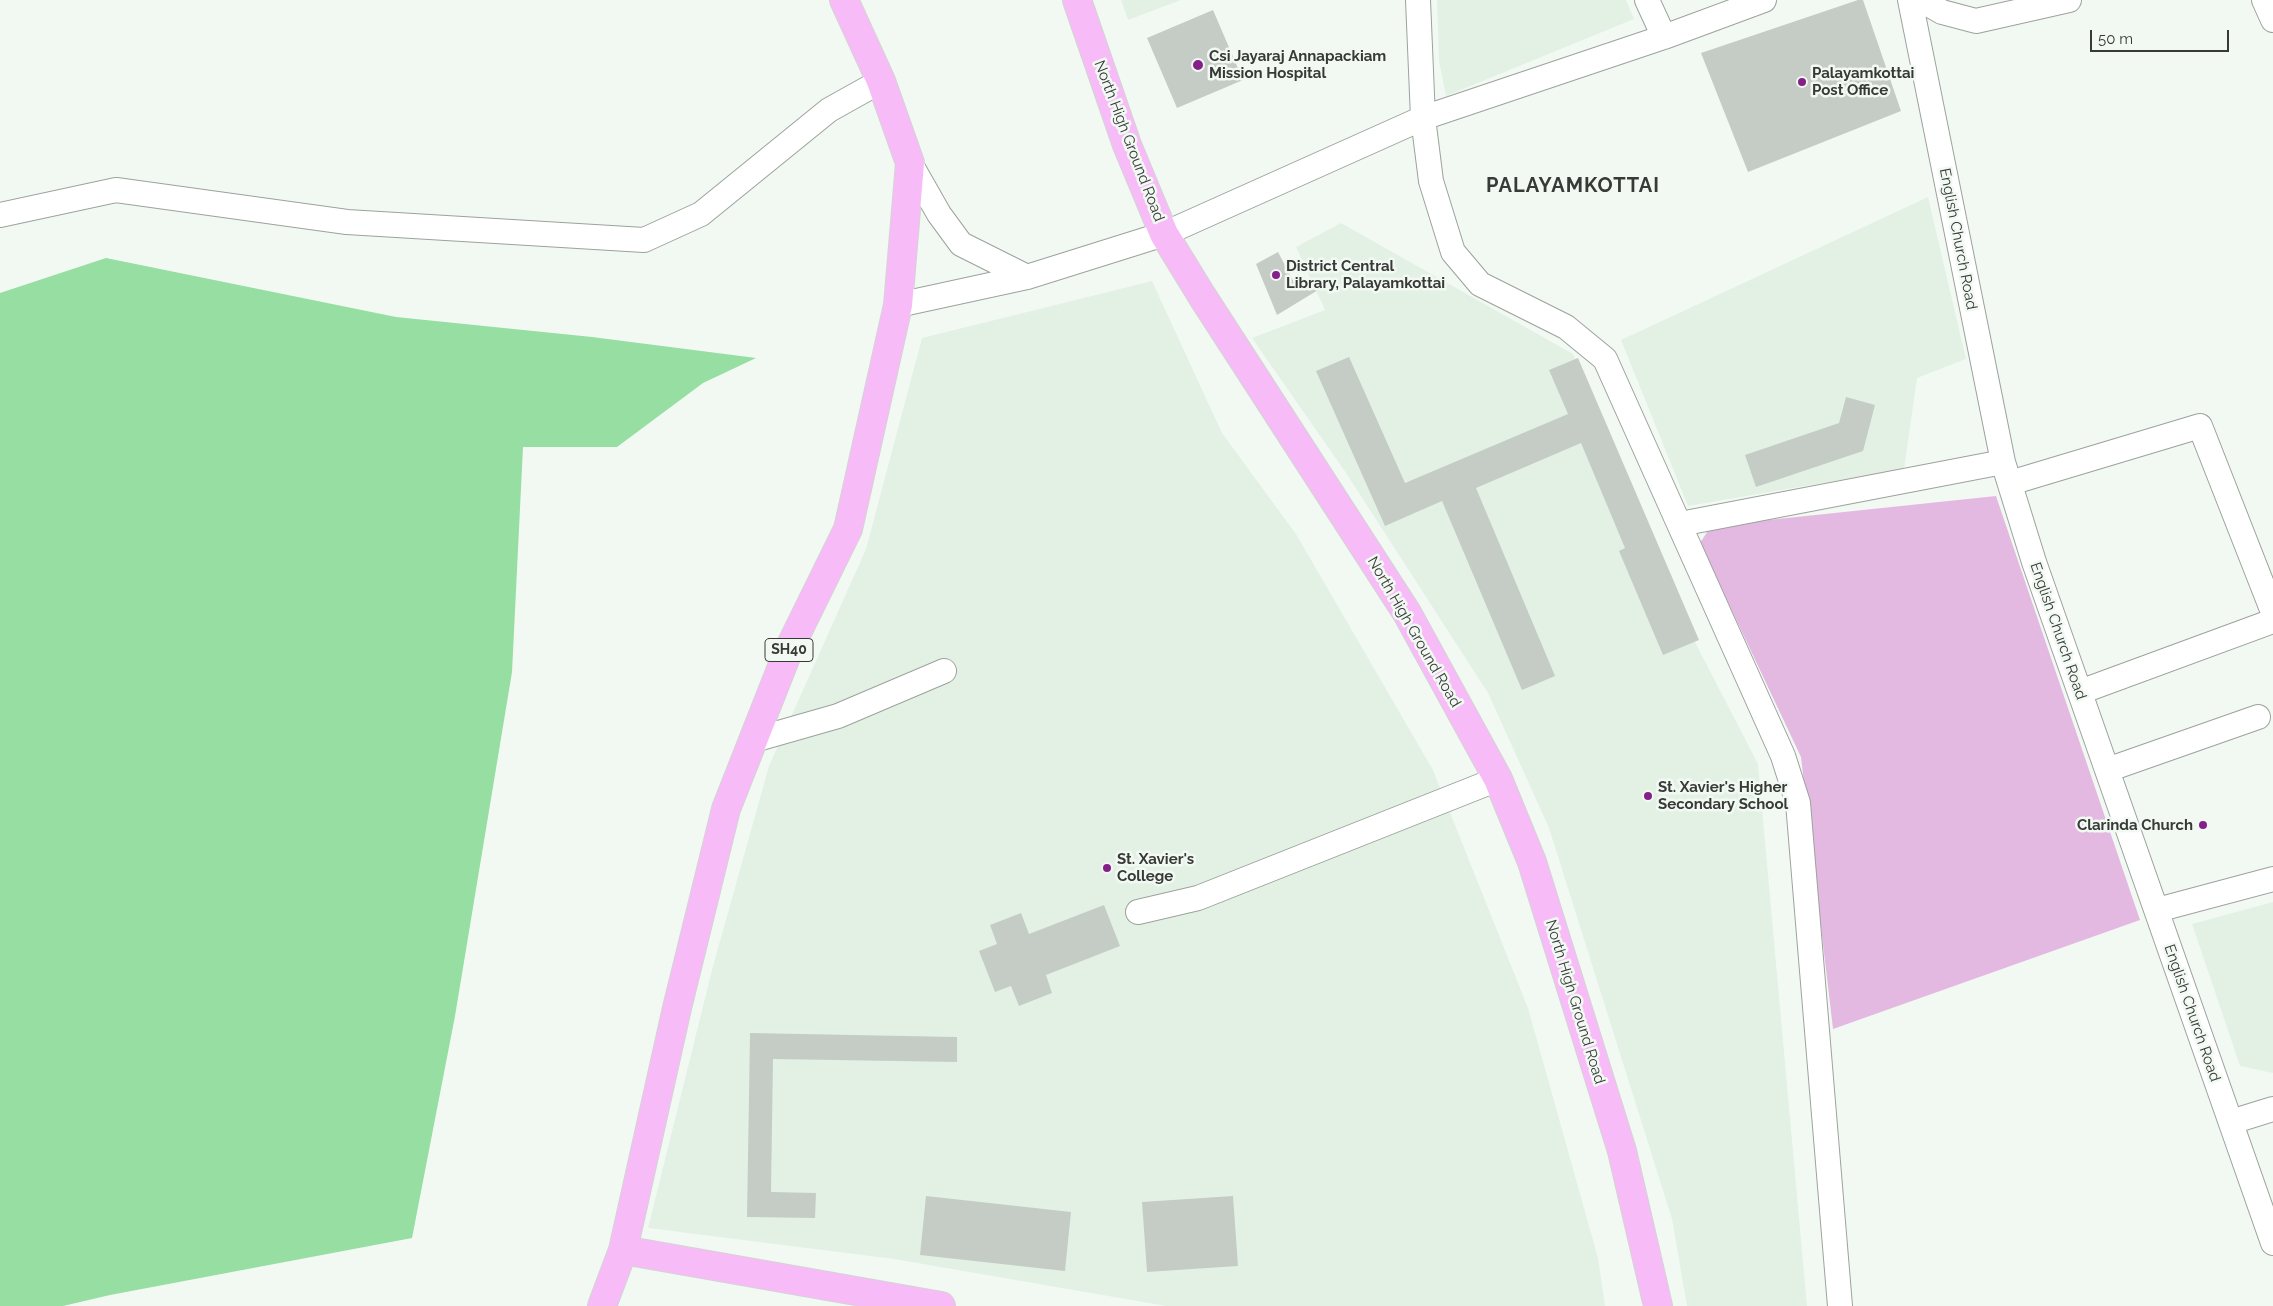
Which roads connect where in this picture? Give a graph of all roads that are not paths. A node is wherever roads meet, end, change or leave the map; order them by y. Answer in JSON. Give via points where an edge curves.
{"nodes":[{"id":1,"x":844,"y":0,"type":"edge"},
{"id":2,"x":1077,"y":0,"type":"edge"},
{"id":3,"x":1418,"y":0,"type":"edge"},
{"id":4,"x":1647,"y":0,"type":"edge"},
{"id":5,"x":1764,"y":0,"type":"edge"},
{"id":6,"x":1910,"y":0,"type":"edge"},
{"id":7,"x":1921,"y":0,"type":"edge"},
{"id":8,"x":2069,"y":0,"type":"edge"},
{"id":9,"x":2264,"y":0,"type":"edge"},
{"id":10,"x":2273,"y":20,"type":"edge"},
{"id":11,"x":1664,"y":37,"type":"junction"},
{"id":12,"x":881,"y":81,"type":"junction"},
{"id":13,"x":1423,"y":118,"type":"junction"},
{"id":14,"x":910,"y":163,"type":"junction"},
{"id":15,"x":0,"y":215,"type":"edge"},
{"id":16,"x":1164,"y":234,"type":"junction"},
{"id":17,"x":1027,"y":277,"type":"junction"},
{"id":18,"x":898,"y":305,"type":"junction"},
{"id":19,"x":2007,"y":473,"type":"junction"},
{"id":20,"x":1680,"y":524,"type":"junction"},
{"id":21,"x":2273,"y":612,"type":"edge"},
{"id":22,"x":2273,"y":621,"type":"edge"},
{"id":23,"x":944,"y":671,"type":"dead end"},
{"id":24,"x":2080,"y":692,"type":"junction"},
{"id":25,"x":2258,"y":717,"type":"dead end"},
{"id":26,"x":754,"y":740,"type":"junction"},
{"id":27,"x":2107,"y":770,"type":"junction"},
{"id":28,"x":1498,"y":779,"type":"junction"},
{"id":29,"x":2273,"y":880,"type":"edge"},
{"id":30,"x":2156,"y":910,"type":"junction"},
{"id":31,"x":1138,"y":912,"type":"dead end"},
{"id":32,"x":2273,"y":1109,"type":"edge"},
{"id":33,"x":2231,"y":1122,"type":"junction"},
{"id":34,"x":2273,"y":1243,"type":"edge"},
{"id":35,"x":623,"y":1250,"type":"junction"},
{"id":36,"x":602,"y":1306,"type":"edge"},
{"id":37,"x":941,"y":1306,"type":"edge"},
{"id":38,"x":1658,"y":1306,"type":"edge"},
{"id":39,"x":1840,"y":1306,"type":"edge"}],
"edges":[{"from":1,"to":12,"type":"main road","number":"SH40"},
{"from":2,"to":16,"type":"main road","name":"North High Ground Road","via":[[1127,145]]},
{"from":3,"to":13,"type":"street"},
{"from":4,"to":11,"type":"street"},
{"from":5,"to":11,"type":"street"},
{"from":6,"to":19,"type":"street","name":"English Church Road"},
{"from":7,"to":8,"type":"street","via":[[1942,12],[1976,21]]},
{"from":9,"to":10,"type":"street"},
{"from":11,"to":13,"type":"street"},
{"from":12,"to":14,"type":"main road","number":"SH40"},
{"from":12,"to":15,"type":"street","via":[[829,110],[701,214],[644,240],[347,222],[116,190]]},
{"from":13,"to":16,"type":"street"},
{"from":13,"to":20,"type":"street","via":[[1431,181],[1453,252],[1480,284],[1566,327],[1605,360]]},
{"from":14,"to":17,"type":"street","via":[[939,214],[961,244]]},
{"from":14,"to":18,"type":"main road","number":"SH40"},
{"from":16,"to":17,"type":"street"},
{"from":16,"to":28,"type":"main road","name":"North High Ground Road","via":[[1407,613]]},
{"from":17,"to":18,"type":"street"},
{"from":18,"to":26,"type":"main road","number":"SH40","via":[[848,529],[789,650]]},
{"from":19,"to":20,"type":"street"},
{"from":19,"to":21,"type":"street","via":[[2200,426]]},
{"from":19,"to":24,"type":"street","name":"English Church Road","via":[[2034,562]]},
{"from":20,"to":39,"type":"street","via":[[1783,756],[1798,803]]},
{"from":22,"to":24,"type":"street"},
{"from":23,"to":26,"type":"street","via":[[838,716]]},
{"from":24,"to":27,"type":"street","name":"English Church Road"},
{"from":25,"to":27,"type":"street"},
{"from":26,"to":35,"type":"main road","number":"SH40","via":[[726,809]]},
{"from":27,"to":30,"type":"street","name":"English Church Road"},
{"from":28,"to":31,"type":"street","via":[[1198,898]]},
{"from":28,"to":38,"type":"main road","name":"North High Ground Road","via":[[1532,862],[1622,1150]]},
{"from":29,"to":30,"type":"street"},
{"from":30,"to":33,"type":"street","name":"English Church Road"},
{"from":32,"to":33,"type":"street"},
{"from":33,"to":34,"type":"street","name":"English Church Road"},
{"from":35,"to":36,"type":"main road","number":"SH40"},
{"from":35,"to":37,"type":"main road"}]}
